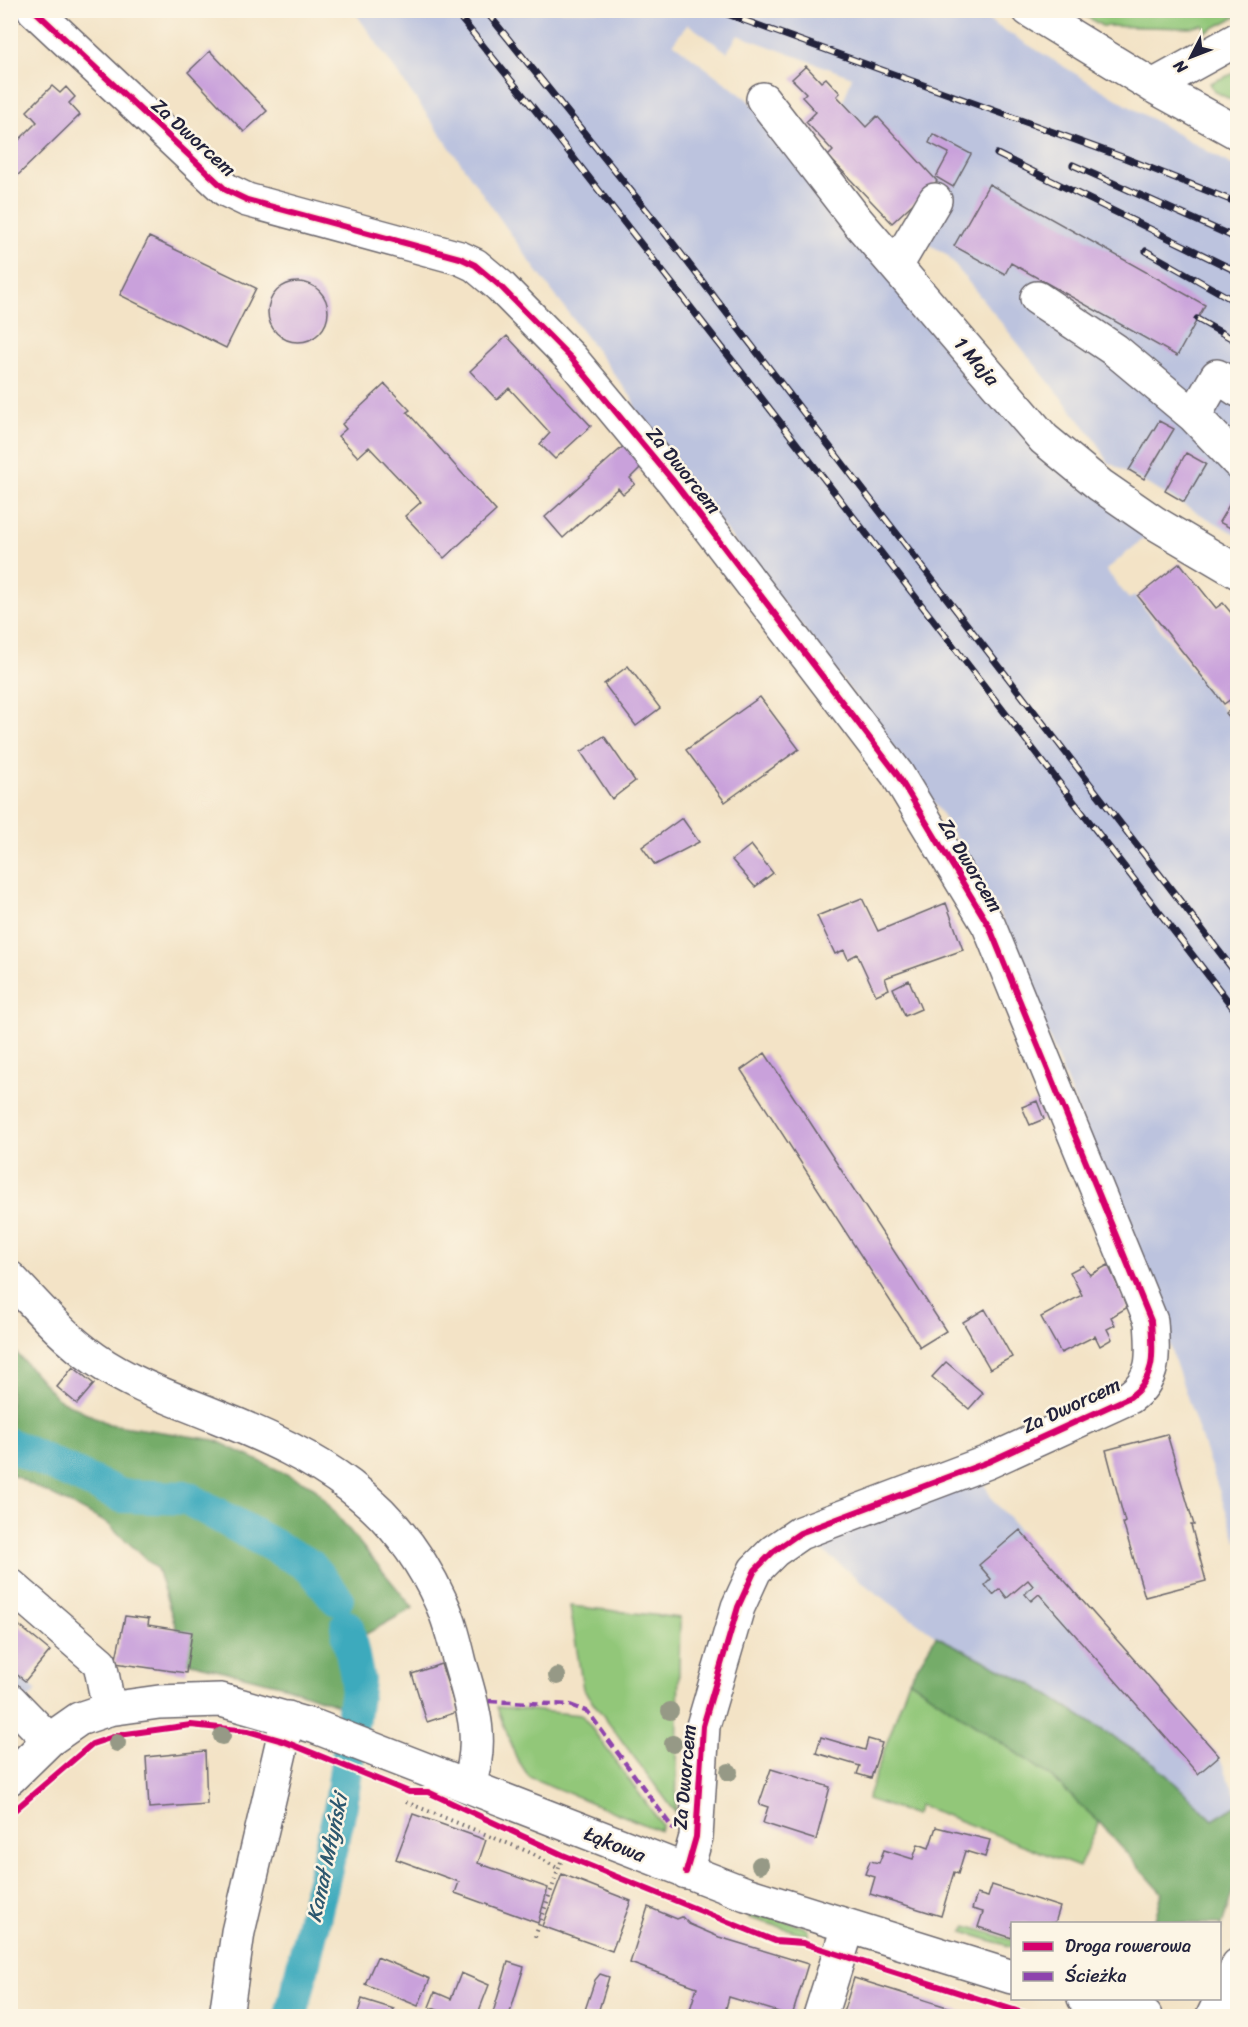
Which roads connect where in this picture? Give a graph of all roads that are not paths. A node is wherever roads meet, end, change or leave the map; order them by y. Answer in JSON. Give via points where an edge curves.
{"nodes":[{"id":1,"x":34,"y":10,"type":"edge"},
{"id":2,"x":1029,"y":10,"type":"edge"},
{"id":3,"x":1238,"y":39,"type":"edge"},
{"id":4,"x":1153,"y":86,"type":"junction"},
{"id":5,"x":763,"y":99,"type":"dead end"},
{"id":6,"x":1238,"y":133,"type":"edge"},
{"id":7,"x":935,"y":200,"type":"dead end"},
{"id":8,"x":896,"y":266,"type":"junction"},
{"id":9,"x":1037,"y":298,"type":"dead end"},
{"id":10,"x":1238,"y":390,"type":"edge"},
{"id":11,"x":1194,"y":416,"type":"junction"},
{"id":12,"x":1238,"y":462,"type":"edge"},
{"id":13,"x":1238,"y":572,"type":"edge"},
{"id":14,"x":10,"y":1278,"type":"edge"},
{"id":15,"x":10,"y":1585,"type":"edge"},
{"id":16,"x":10,"y":1700,"type":"edge"},
{"id":17,"x":109,"y":1709,"type":"junction"},
{"id":18,"x":302,"y":1723,"type":"junction"},
{"id":19,"x":48,"y":1740,"type":"junction"},
{"id":20,"x":11,"y":1777,"type":"edge"},
{"id":21,"x":468,"y":1786,"type":"junction"},
{"id":22,"x":686,"y":1872,"type":"junction"},
{"id":23,"x":848,"y":1927,"type":"junction"},
{"id":24,"x":1238,"y":1965,"type":"edge"},
{"id":25,"x":1011,"y":1977,"type":"edge"},
{"id":26,"x":1091,"y":2000,"type":"edge"},
{"id":27,"x":1221,"y":2000,"type":"edge"},
{"id":28,"x":1221,"y":2000,"type":"edge"},
{"id":29,"x":226,"y":2016,"type":"edge"},
{"id":30,"x":820,"y":2016,"type":"edge"},
{"id":31,"x":1145,"y":2016,"type":"edge"},
{"id":32,"x":1213,"y":2016,"type":"edge"}],
"edges":[{"from":1,"to":22,"type":"street","name":"Za Dworcem","via":[[226,190],[247,200],[475,265],[571,358],[674,482],[897,774],[980,908],[1150,1321],[1153,1346],[1148,1380],[1130,1397],[988,1462],[800,1533],[755,1570],[738,1606],[703,1726],[696,1837]]},
{"from":2,"to":4,"type":"street"},
{"from":3,"to":4,"type":"street"},
{"from":4,"to":6,"type":"street"},
{"from":5,"to":8,"type":"street","name":"1 Maja"},
{"from":7,"to":8,"type":"street"},
{"from":8,"to":13,"type":"street","name":"1 Maja","via":[[1044,439],[1155,523]]},
{"from":9,"to":11,"type":"street","via":[[1115,350]]},
{"from":10,"to":11,"type":"street","via":[[1217,376]]},
{"from":11,"to":12,"type":"street"},
{"from":14,"to":21,"type":"street","via":[[96,1360],[141,1385],[259,1433],[325,1467],[392,1523],[432,1582],[450,1627],[477,1721],[475,1768]]},
{"from":15,"to":17,"type":"street","via":[[100,1663]]},
{"from":16,"to":19,"type":"street"},
{"from":17,"to":18,"type":"street","name":"Łąkowa","via":[[159,1702],[221,1701]]},
{"from":17,"to":19,"type":"street","name":"Łąkowa","via":[[79,1719]]},
{"from":18,"to":21,"type":"street","name":"Łąkowa"},
{"from":18,"to":29,"type":"street","via":[[238,1932]]},
{"from":19,"to":20,"type":"street","name":"Łąkowa"},
{"from":21,"to":22,"type":"street","name":"Łąkowa"},
{"from":22,"to":23,"type":"street","name":"Łąkowa"},
{"from":23,"to":25,"type":"street","name":"Łąkowa"},
{"from":23,"to":30,"type":"street"},
{"from":24,"to":28,"type":"street"},
{"from":26,"to":31,"type":"street"},
{"from":27,"to":32,"type":"street"}]}
